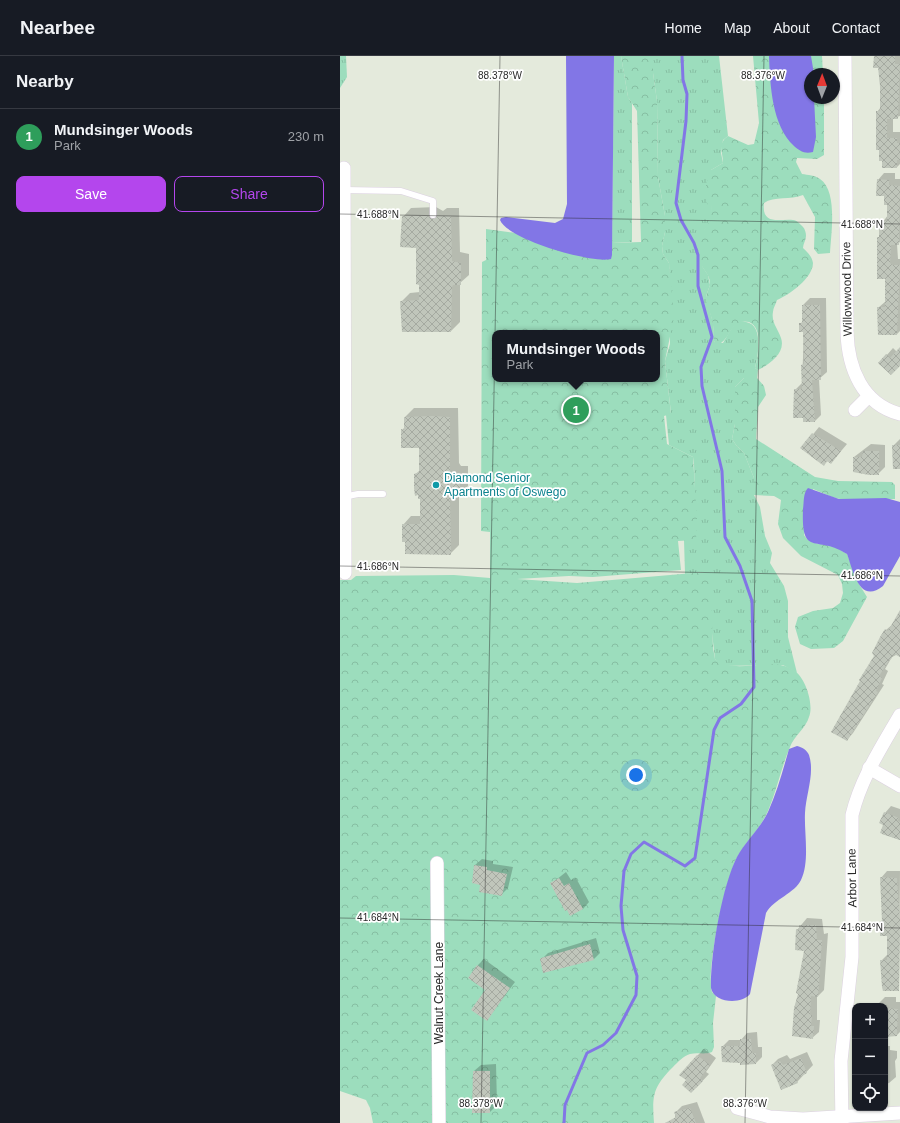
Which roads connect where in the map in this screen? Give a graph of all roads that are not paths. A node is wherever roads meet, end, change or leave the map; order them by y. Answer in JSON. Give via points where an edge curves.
{"nodes":[{"id":1,"x":845,"y":56,"type":"edge"},
{"id":2,"x":344,"y":168,"type":"dead end"},
{"id":3,"x":344,"y":190,"type":"junction"},
{"id":4,"x":433,"y":215,"type":"dead end"},
{"id":5,"x":342,"y":284,"type":"edge"},
{"id":6,"x":342,"y":324,"type":"edge"},
{"id":7,"x":869,"y":396,"type":"junction"},
{"id":8,"x":855,"y":410,"type":"dead end"},
{"id":9,"x":900,"y":414,"type":"edge"},
{"id":10,"x":342,"y":416,"type":"edge"},
{"id":11,"x":383,"y":494,"type":"dead end"},
{"id":12,"x":342,"y":498,"type":"edge"},
{"id":13,"x":342,"y":573,"type":"edge"},
{"id":14,"x":900,"y":715,"type":"edge"},
{"id":15,"x":869,"y":768,"type":"junction"},
{"id":16,"x":900,"y":786,"type":"edge"},
{"id":17,"x":437,"y":863,"type":"dead end"},
{"id":18,"x":737,"y":1108,"type":"dead end"},
{"id":19,"x":900,"y":1113,"type":"edge"},
{"id":20,"x":842,"y":1120,"type":"edge"},
{"id":21,"x":439,"y":1123,"type":"edge"}],
"edges":[{"from":1,"to":7,"type":"street","name":"Willowwood Drive","via":[[847,340],[858,383]]},
{"from":2,"to":3,"type":"street"},
{"from":3,"to":4,"type":"lane","via":[[401,191],[432,201]]},
{"from":3,"to":5,"type":"street"},
{"from":5,"to":6,"type":"street"},
{"from":6,"to":10,"type":"street"},
{"from":7,"to":8,"type":"street"},
{"from":7,"to":9,"type":"street","name":"Willowwood Drive","via":[[885,408]]},
{"from":10,"to":12,"type":"street"},
{"from":11,"to":12,"type":"lane","via":[[358,494]]},
{"from":12,"to":13,"type":"street"},
{"from":14,"to":15,"type":"street","name":"Arbor Lane"},
{"from":15,"to":16,"type":"street"},
{"from":15,"to":20,"type":"street","name":"Arbor Lane","via":[[856,797],[852,815],[852,957],[840,1061]]},
{"from":17,"to":21,"type":"street","name":"Walnut Creek Lane"},
{"from":18,"to":20,"type":"street","via":[[770,1117]]},
{"from":19,"to":20,"type":"street"}]}
